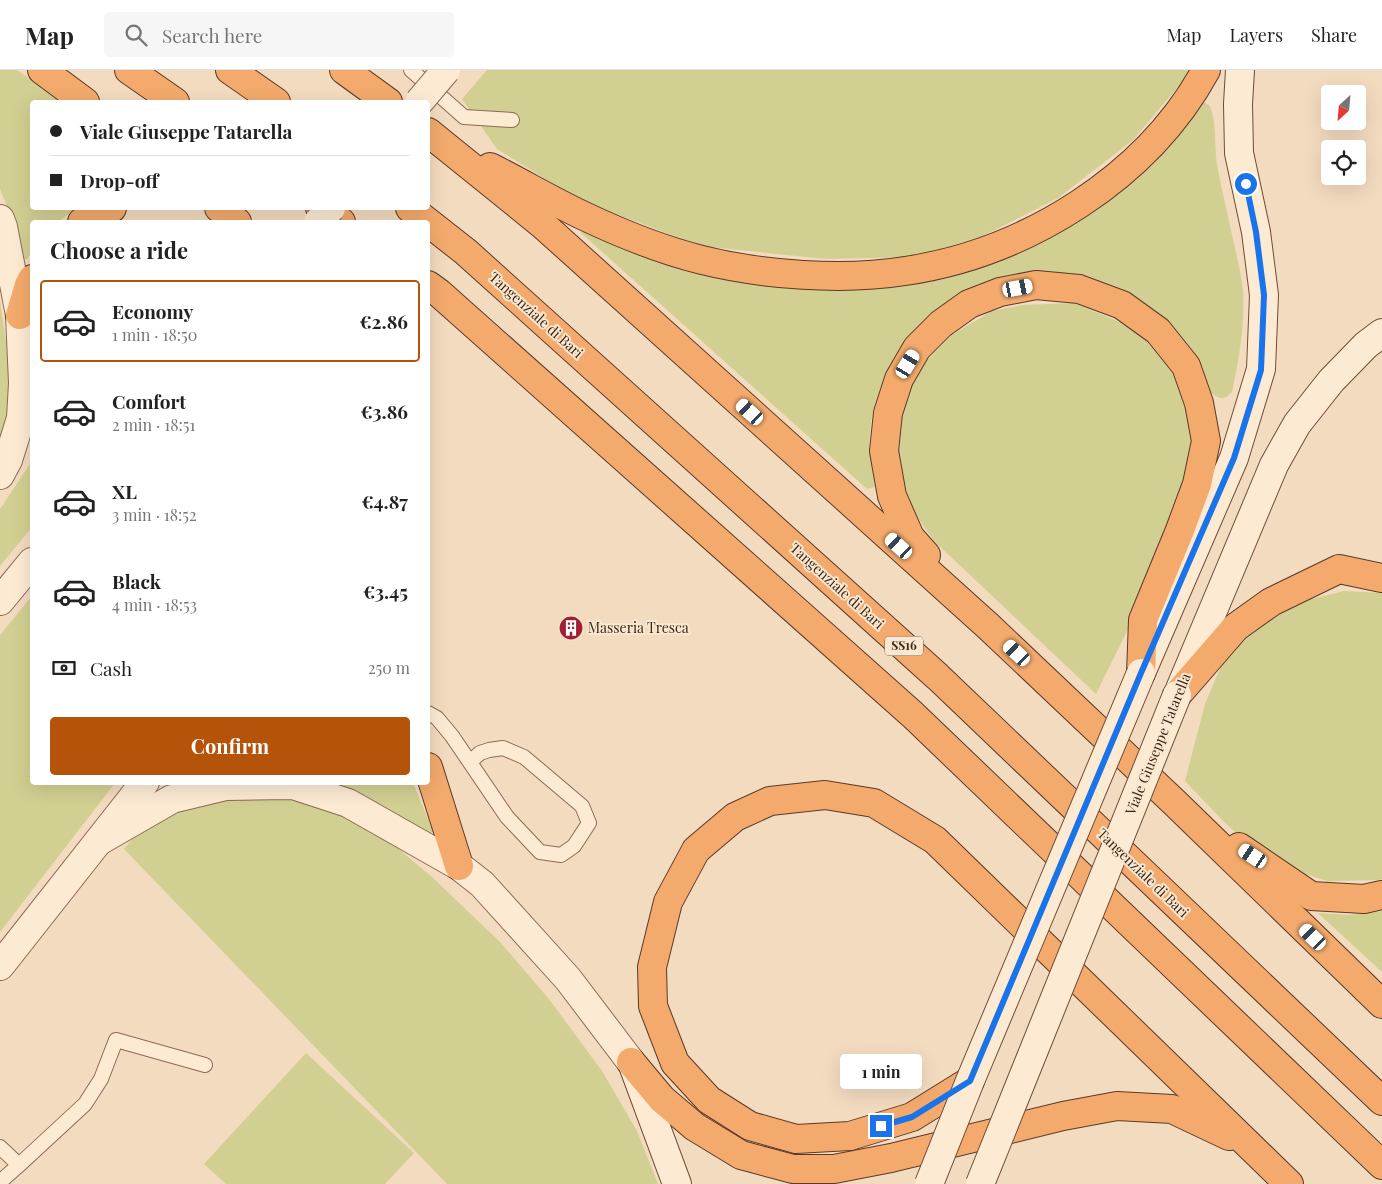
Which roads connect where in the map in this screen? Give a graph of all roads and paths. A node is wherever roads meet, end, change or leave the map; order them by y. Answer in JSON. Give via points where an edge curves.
{"nodes":[{"id":1,"x":42,"y":70,"type":"edge"},
{"id":2,"x":130,"y":70,"type":"edge"},
{"id":3,"x":230,"y":70,"type":"edge"},
{"id":4,"x":344,"y":70,"type":"edge"},
{"id":5,"x":411,"y":70,"type":"edge"},
{"id":6,"x":446,"y":70,"type":"edge"},
{"id":7,"x":1206,"y":70,"type":"edge"},
{"id":8,"x":1240,"y":70,"type":"edge"},
{"id":9,"x":82,"y":100,"type":"edge"},
{"id":10,"x":172,"y":100,"type":"edge"},
{"id":11,"x":273,"y":100,"type":"edge"},
{"id":12,"x":385,"y":100,"type":"edge"},
{"id":13,"x":421,"y":100,"type":"edge"},
{"id":14,"x":512,"y":120,"type":"dead end"},
{"id":15,"x":436,"y":138,"type":"edge"},
{"id":16,"x":107,"y":210,"type":"edge"},
{"id":17,"x":323,"y":210,"type":"edge"},
{"id":18,"x":329,"y":210,"type":"edge"},
{"id":19,"x":413,"y":210,"type":"edge"},
{"id":20,"x":0,"y":219,"type":"edge"},
{"id":21,"x":85,"y":220,"type":"edge"},
{"id":22,"x":320,"y":220,"type":"edge"},
{"id":23,"x":338,"y":220,"type":"edge"},
{"id":24,"x":425,"y":220,"type":"edge"},
{"id":25,"x":430,"y":224,"type":"edge"},
{"id":26,"x":30,"y":283,"type":"edge"},
{"id":27,"x":430,"y":287,"type":"edge"},
{"id":28,"x":20,"y":315,"type":"junction"},
{"id":29,"x":1382,"y":333,"type":"edge"},
{"id":30,"x":30,"y":434,"type":"edge"},
{"id":31,"x":4,"y":467,"type":"edge"},
{"id":32,"x":30,"y":564,"type":"edge"},
{"id":33,"x":1382,"y":578,"type":"edge"},
{"id":34,"x":0,"y":601,"type":"edge"},
{"id":35,"x":988,"y":626,"type":"junction"},
{"id":36,"x":1141,"y":673,"type":"junction"},
{"id":37,"x":1177,"y":695,"type":"junction"},
{"id":38,"x":430,"y":714,"type":"edge"},
{"id":39,"x":470,"y":762,"type":"junction"},
{"id":40,"x":430,"y":773,"type":"edge"},
{"id":41,"x":143,"y":785,"type":"edge"},
{"id":42,"x":1175,"y":803,"type":"junction"},
{"id":43,"x":99,"y":841,"type":"junction"},
{"id":44,"x":460,"y":866,"type":"junction"},
{"id":45,"x":1382,"y":895,"type":"edge"},
{"id":46,"x":0,"y":966,"type":"edge"},
{"id":47,"x":1382,"y":1004,"type":"edge"},
{"id":48,"x":631,"y":1062,"type":"junction"},
{"id":49,"x":205,"y":1065,"type":"dead end"},
{"id":50,"x":970,"y":1081,"type":"junction"},
{"id":51,"x":1382,"y":1101,"type":"edge"},
{"id":52,"x":1250,"y":1146,"type":"junction"},
{"id":53,"x":0,"y":1147,"type":"edge"},
{"id":54,"x":19,"y":1165,"type":"junction"},
{"id":55,"x":1382,"y":1165,"type":"edge"},
{"id":56,"x":0,"y":1182,"type":"edge"},
{"id":57,"x":678,"y":1184,"type":"edge"},
{"id":58,"x":929,"y":1184,"type":"edge"},
{"id":59,"x":980,"y":1184,"type":"edge"},
{"id":60,"x":1270,"y":1184,"type":"edge"},
{"id":61,"x":1289,"y":1184,"type":"edge"}],
"edges":[{"from":1,"to":9,"type":"highway"},
{"from":2,"to":10,"type":"highway"},
{"from":3,"to":11,"type":"highway"},
{"from":4,"to":12,"type":"highway"},
{"from":5,"to":14,"type":"lane","via":[[464,117]]},
{"from":6,"to":13,"type":"main road","bridge":true},
{"from":7,"to":15,"type":"highway","via":[[1194,92],[1162,133],[1091,197],[1007,242],[965,258],[905,271],[857,275],[803,274],[748,269],[702,260],[652,245],[585,216]]},
{"from":8,"to":36,"type":"main road","via":[[1239,153],[1256,232],[1264,295],[1261,370],[1234,458]]},
{"from":15,"to":35,"type":"highway","via":[[543,225]]},
{"from":16,"to":21,"type":"highway"},
{"from":17,"to":23,"type":"highway"},
{"from":18,"to":22,"type":"main road","bridge":true},
{"from":19,"to":24,"type":"highway","name":"Tangenziale di Bari","number":"SS16"},
{"from":20,"to":28,"type":"main road"},
{"from":25,"to":51,"type":"highway","name":"Tangenziale di Bari","number":"SS16","via":[[466,252],[938,677]]},
{"from":26,"to":28,"type":"highway"},
{"from":27,"to":55,"type":"highway","via":[[913,716]]},
{"from":28,"to":31,"type":"main road","via":[[21,418]]},
{"from":29,"to":37,"type":"main road","name":"Viale Giuseppe Tatarella","via":[[1331,381],[1297,424],[1274,465]]},
{"from":30,"to":31,"type":"lane"},
{"from":32,"to":34,"type":"main road"},
{"from":33,"to":37,"type":"highway","via":[[1339,569],[1271,602],[1236,627]]},
{"from":35,"to":36,"type":"highway","via":[[910,537],[892,496],[884,451],[888,413],[899,379],[917,348],[941,324],[969,304],[1000,292],[1036,285],[1080,289],[1122,305],[1158,331],[1186,366],[1200,403],[1206,441],[1197,484],[1143,620]]},
{"from":35,"to":42,"type":"highway"},
{"from":36,"to":50,"type":"main road","bridge":true},
{"from":37,"to":59,"type":"main road","name":"Viale Giuseppe Tatarella","bridge":true},
{"from":38,"to":39,"type":"lane","via":[[452,736]]},
{"from":39,"to":39,"type":"lane","via":[[480,753],[503,748],[524,757],[582,806],[590,823],[574,846],[561,855],[540,852],[507,817]]},
{"from":40,"to":44,"type":"highway"},
{"from":41,"to":43,"type":"main road"},
{"from":42,"to":45,"type":"highway","via":[[1312,896],[1364,899]]},
{"from":42,"to":47,"type":"highway"},
{"from":43,"to":44,"type":"main road","via":[[172,799],[226,786],[294,786],[348,803]]},
{"from":43,"to":46,"type":"main road"},
{"from":44,"to":48,"type":"main road","via":[[482,884],[568,979]]},
{"from":48,"to":52,"type":"highway","via":[[662,1099],[695,1127],[741,1155],[793,1169],[834,1169],[891,1158],[1117,1106],[1172,1109]]},
{"from":48,"to":57,"type":"main road"},
{"from":49,"to":54,"type":"lane","via":[[116,1040],[101,1079],[84,1104]]},
{"from":50,"to":52,"type":"highway","via":[[912,1117],[850,1136],[796,1139],[750,1126],[709,1100],[675,1063],[653,1006],[652,967],[668,902],[696,850],[735,817],[770,801],[825,795],[874,803],[935,840]]},
{"from":50,"to":58,"type":"main road","bridge":true},
{"from":52,"to":60,"type":"highway"},
{"from":52,"to":61,"type":"highway"},
{"from":53,"to":54,"type":"lane"},
{"from":54,"to":56,"type":"lane"}]}
